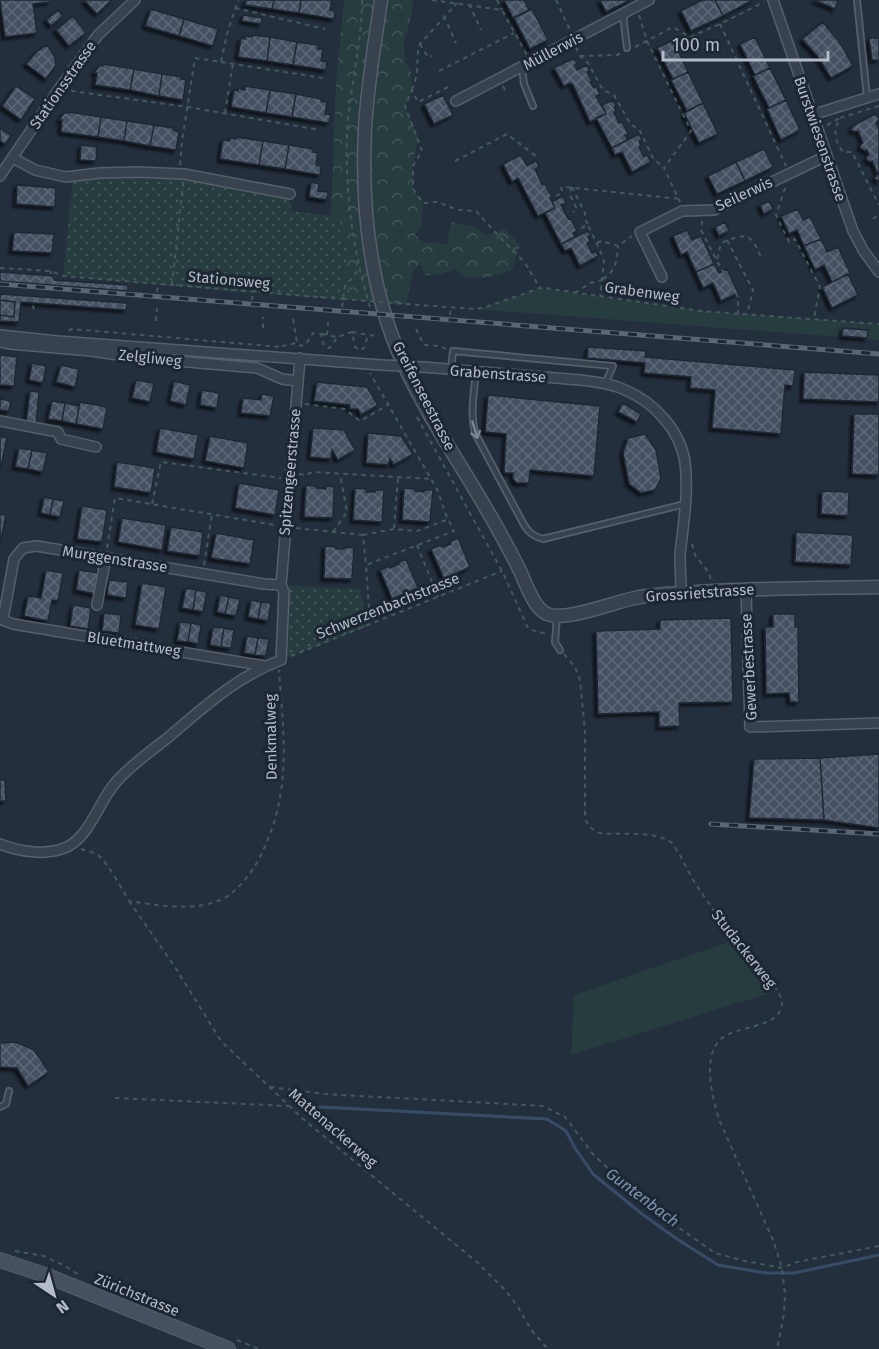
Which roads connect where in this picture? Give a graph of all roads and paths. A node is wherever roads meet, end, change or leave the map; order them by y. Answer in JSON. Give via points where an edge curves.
{"nodes":[{"id":1,"x":135,"y":0,"type":"edge"},
{"id":2,"x":238,"y":0,"type":"edge"},
{"id":3,"x":362,"y":0,"type":"edge"},
{"id":4,"x":381,"y":0,"type":"edge"},
{"id":5,"x":432,"y":0,"type":"edge"},
{"id":6,"x":497,"y":0,"type":"edge"},
{"id":7,"x":555,"y":0,"type":"edge"},
{"id":8,"x":649,"y":0,"type":"edge"},
{"id":9,"x":771,"y":0,"type":"edge"},
{"id":10,"x":857,"y":0,"type":"edge"},
{"id":11,"x":457,"y":3,"type":"junction"},
{"id":12,"x":469,"y":4,"type":"junction"},
{"id":13,"x":637,"y":6,"type":"junction"},
{"id":14,"x":235,"y":8,"type":"junction"},
{"id":15,"x":502,"y":10,"type":"junction"},
{"id":16,"x":623,"y":14,"type":"junction"},
{"id":17,"x":444,"y":16,"type":"junction"},
{"id":18,"x":720,"y":24,"type":"junction"},
{"id":19,"x":325,"y":29,"type":"dead end"},
{"id":20,"x":481,"y":30,"type":"dead end"},
{"id":21,"x":515,"y":33,"type":"junction"},
{"id":22,"x":573,"y":39,"type":"junction"},
{"id":23,"x":647,"y":41,"type":"junction"},
{"id":24,"x":456,"y":43,"type":"dead end"},
{"id":25,"x":420,"y":44,"type":"junction"},
{"id":26,"x":627,"y":48,"type":"dead end"},
{"id":27,"x":432,"y":56,"type":"dead end"},
{"id":28,"x":580,"y":56,"type":"junction"},
{"id":29,"x":221,"y":62,"type":"junction"},
{"id":30,"x":531,"y":62,"type":"junction"},
{"id":31,"x":233,"y":63,"type":"junction"},
{"id":32,"x":522,"y":67,"type":"junction"},
{"id":33,"x":439,"y":71,"type":"dead end"},
{"id":34,"x":323,"y":78,"type":"dead end"},
{"id":35,"x":448,"y":87,"type":"dead end"},
{"id":36,"x":59,"y":89,"type":"junction"},
{"id":37,"x":412,"y":90,"type":"junction"},
{"id":38,"x":879,"y":94,"type":"edge"},
{"id":39,"x":867,"y":97,"type":"junction"},
{"id":40,"x":456,"y":101,"type":"dead end"},
{"id":41,"x":533,"y":105,"type":"dead end"},
{"id":42,"x":841,"y":105,"type":"junction"},
{"id":43,"x":879,"y":106,"type":"edge"},
{"id":44,"x":188,"y":107,"type":"junction"},
{"id":45,"x":225,"y":113,"type":"junction"},
{"id":46,"x":812,"y":115,"type":"junction"},
{"id":47,"x":840,"y":118,"type":"junction"},
{"id":48,"x":320,"y":130,"type":"dead end"},
{"id":49,"x":817,"y":130,"type":"junction"},
{"id":50,"x":537,"y":156,"type":"dead end"},
{"id":51,"x":826,"y":156,"type":"junction"},
{"id":52,"x":13,"y":158,"type":"junction"},
{"id":53,"x":455,"y":161,"type":"dead end"},
{"id":54,"x":664,"y":168,"type":"junction"},
{"id":55,"x":787,"y":168,"type":"dead end"},
{"id":56,"x":182,"y":174,"type":"junction"},
{"id":57,"x":0,"y":176,"type":"edge"},
{"id":58,"x":787,"y":179,"type":"dead end"},
{"id":59,"x":572,"y":187,"type":"junction"},
{"id":60,"x":290,"y":194,"type":"dead end"},
{"id":61,"x":556,"y":196,"type":"dead end"},
{"id":62,"x":680,"y":199,"type":"junction"},
{"id":63,"x":879,"y":205,"type":"edge"},
{"id":64,"x":703,"y":210,"type":"junction"},
{"id":65,"x":682,"y":211,"type":"junction"},
{"id":66,"x":573,"y":212,"type":"dead end"},
{"id":67,"x":879,"y":214,"type":"edge"},
{"id":68,"x":873,"y":219,"type":"dead end"},
{"id":69,"x":588,"y":225,"type":"junction"},
{"id":70,"x":581,"y":228,"type":"dead end"},
{"id":71,"x":640,"y":232,"type":"junction"},
{"id":72,"x":727,"y":240,"type":"junction"},
{"id":73,"x":597,"y":243,"type":"junction"},
{"id":74,"x":618,"y":246,"type":"junction"},
{"id":75,"x":762,"y":259,"type":"dead end"},
{"id":76,"x":717,"y":261,"type":"junction"},
{"id":77,"x":0,"y":268,"type":"edge"},
{"id":78,"x":360,"y":269,"type":"junction"},
{"id":79,"x":51,"y":271,"type":"junction"},
{"id":80,"x":879,"y":272,"type":"edge"},
{"id":81,"x":662,"y":277,"type":"dead end"},
{"id":82,"x":602,"y":280,"type":"junction"},
{"id":83,"x":50,"y":283,"type":"dead end"},
{"id":84,"x":158,"y":284,"type":"junction"},
{"id":85,"x":172,"y":285,"type":"junction"},
{"id":86,"x":540,"y":288,"type":"junction"},
{"id":87,"x":157,"y":292,"type":"dead end"},
{"id":88,"x":253,"y":293,"type":"junction"},
{"id":89,"x":575,"y":293,"type":"junction"},
{"id":90,"x":29,"y":297,"type":"dead end"},
{"id":91,"x":600,"y":297,"type":"junction"},
{"id":92,"x":343,"y":299,"type":"junction"},
{"id":93,"x":252,"y":300,"type":"dead end"},
{"id":94,"x":406,"y":304,"type":"joint"},
{"id":95,"x":342,"y":307,"type":"dead end"},
{"id":96,"x":157,"y":308,"type":"dead end"},
{"id":97,"x":451,"y":308,"type":"junction"},
{"id":98,"x":35,"y":311,"type":"dead end"},
{"id":99,"x":738,"y":314,"type":"junction"},
{"id":100,"x":372,"y":315,"type":"dead end"},
{"id":101,"x":450,"y":315,"type":"dead end"},
{"id":102,"x":747,"y":315,"type":"junction"},
{"id":103,"x":263,"y":317,"type":"dead end"},
{"id":104,"x":293,"y":319,"type":"dead end"},
{"id":105,"x":814,"y":320,"type":"junction"},
{"id":106,"x":156,"y":321,"type":"dead end"},
{"id":107,"x":328,"y":322,"type":"dead end"},
{"id":108,"x":879,"y":324,"type":"edge"},
{"id":109,"x":263,"y":328,"type":"dead end"},
{"id":110,"x":416,"y":328,"type":"dead end"},
{"id":111,"x":352,"y":332,"type":"junction"},
{"id":112,"x":321,"y":334,"type":"junction"},
{"id":113,"x":0,"y":335,"type":"edge"},
{"id":114,"x":327,"y":335,"type":"junction"},
{"id":115,"x":368,"y":335,"type":"junction"},
{"id":116,"x":380,"y":336,"type":"dead end"},
{"id":117,"x":337,"y":337,"type":"junction"},
{"id":118,"x":0,"y":342,"type":"edge"},
{"id":119,"x":297,"y":343,"type":"junction"},
{"id":120,"x":279,"y":346,"type":"dead end"},
{"id":121,"x":453,"y":351,"type":"junction"},
{"id":122,"x":300,"y":358,"type":"junction"},
{"id":123,"x":364,"y":363,"type":"junction"},
{"id":124,"x":451,"y":370,"type":"junction"},
{"id":125,"x":476,"y":372,"type":"junction"},
{"id":126,"x":298,"y":381,"type":"junction"},
{"id":127,"x":604,"y":384,"type":"junction"},
{"id":128,"x":296,"y":403,"type":"junction"},
{"id":129,"x":388,"y":405,"type":"junction"},
{"id":130,"x":413,"y":410,"type":"dead end"},
{"id":131,"x":0,"y":421,"type":"edge"},
{"id":132,"x":96,"y":447,"type":"dead end"},
{"id":133,"x":340,"y":474,"type":"junction"},
{"id":134,"x":290,"y":476,"type":"junction"},
{"id":135,"x":398,"y":477,"type":"junction"},
{"id":136,"x":431,"y":478,"type":"junction"},
{"id":137,"x":152,"y":504,"type":"junction"},
{"id":138,"x":685,"y":504,"type":"junction"},
{"id":139,"x":212,"y":514,"type":"junction"},
{"id":140,"x":449,"y":519,"type":"junction"},
{"id":141,"x":286,"y":527,"type":"junction"},
{"id":142,"x":394,"y":529,"type":"junction"},
{"id":143,"x":333,"y":532,"type":"junction"},
{"id":144,"x":363,"y":535,"type":"junction"},
{"id":145,"x":691,"y":538,"type":"dead end"},
{"id":146,"x":417,"y":545,"type":"junction"},
{"id":147,"x":106,"y":557,"type":"junction"},
{"id":148,"x":366,"y":565,"type":"junction"},
{"id":149,"x":502,"y":571,"type":"junction"},
{"id":150,"x":203,"y":573,"type":"junction"},
{"id":151,"x":711,"y":582,"type":"dead end"},
{"id":152,"x":281,"y":585,"type":"junction"},
{"id":153,"x":879,"y":587,"type":"edge"},
{"id":154,"x":746,"y":589,"type":"junction"},
{"id":155,"x":681,"y":592,"type":"junction"},
{"id":156,"x":438,"y":597,"type":"junction"},
{"id":157,"x":98,"y":605,"type":"dead end"},
{"id":158,"x":369,"y":608,"type":"dead end"},
{"id":159,"x":557,"y":616,"type":"junction"},
{"id":160,"x":2,"y":619,"type":"edge"},
{"id":161,"x":556,"y":630,"type":"junction"},
{"id":162,"x":560,"y":650,"type":"joint"},
{"id":163,"x":281,"y":660,"type":"junction"},
{"id":164,"x":265,"y":666,"type":"junction"},
{"id":165,"x":879,"y":723,"type":"edge"},
{"id":166,"x":0,"y":844,"type":"edge"},
{"id":167,"x":67,"y":847,"type":"junction"},
{"id":168,"x":129,"y":901,"type":"junction"},
{"id":169,"x":270,"y":1087,"type":"junction"},
{"id":170,"x":9,"y":1091,"type":"dead end"},
{"id":171,"x":115,"y":1098,"type":"dead end"},
{"id":172,"x":0,"y":1107,"type":"edge"},
{"id":173,"x":291,"y":1107,"type":"junction"},
{"id":174,"x":879,"y":1246,"type":"edge"},
{"id":175,"x":0,"y":1260,"type":"edge"},
{"id":176,"x":782,"y":1268,"type":"junction"},
{"id":177,"x":228,"y":1349,"type":"edge"},
{"id":178,"x":548,"y":1349,"type":"edge"},
{"id":179,"x":777,"y":1349,"type":"edge"}],
"edges":[{"from":1,"to":36,"type":"street","name":"Stationsstrasse","via":[[98,35]]},
{"from":2,"to":14,"type":"path"},
{"from":3,"to":78,"type":"path","via":[[348,121],[347,166]]},
{"from":4,"to":159,"type":"street","name":"Greifenseestrasse","via":[[365,128],[364,180],[366,223],[379,292],[404,364],[437,426],[495,523],[535,603],[544,613]]},
{"from":5,"to":11,"type":"path"},
{"from":6,"to":15,"type":"path"},
{"from":7,"to":22,"type":"path"},
{"from":8,"to":13,"type":"street","name":"Müllerwis"},
{"from":9,"to":18,"type":"path"},
{"from":9,"to":46,"type":"street","name":"Burstwiesenstrasse"},
{"from":10,"to":39,"type":"lane"},
{"from":11,"to":12,"type":"path"},
{"from":11,"to":17,"type":"path"},
{"from":12,"to":15,"type":"path"},
{"from":12,"to":20,"type":"path"},
{"from":13,"to":16,"type":"street","name":"Müllerwis"},
{"from":13,"to":23,"type":"path"},
{"from":14,"to":19,"type":"path"},
{"from":14,"to":29,"type":"path"},
{"from":15,"to":21,"type":"path"},
{"from":16,"to":22,"type":"street","name":"Müllerwis"},
{"from":16,"to":26,"type":"lane"},
{"from":17,"to":24,"type":"path"},
{"from":17,"to":25,"type":"path"},
{"from":18,"to":23,"type":"path","via":[[690,37],[673,27]]},
{"from":18,"to":55,"type":"path"},
{"from":21,"to":30,"type":"path"},
{"from":21,"to":33,"type":"path"},
{"from":22,"to":28,"type":"path"},
{"from":22,"to":30,"type":"street","name":"Müllerwis"},
{"from":23,"to":28,"type":"path","via":[[617,55]]},
{"from":23,"to":54,"type":"path","via":[[691,131]]},
{"from":25,"to":27,"type":"path","via":[[428,57]]},
{"from":25,"to":37,"type":"path"},
{"from":28,"to":54,"type":"path","via":[[603,90],[614,95],[631,125],[639,129],[654,160]]},
{"from":29,"to":31,"type":"path"},
{"from":29,"to":44,"type":"path","via":[[195,58]]},
{"from":30,"to":32,"type":"street","name":"Müllerwis"},
{"from":31,"to":34,"type":"path"},
{"from":31,"to":45,"type":"path"},
{"from":32,"to":40,"type":"street","name":"Müllerwis"},
{"from":32,"to":41,"type":"lane"},
{"from":35,"to":37,"type":"path","via":[[418,102]]},
{"from":36,"to":44,"type":"path"},
{"from":36,"to":52,"type":"street","name":"Stationsstrasse"},
{"from":37,"to":86,"type":"path","via":[[405,106],[422,151],[413,166],[413,189],[423,203],[438,202],[458,210],[476,211],[525,262]]},
{"from":38,"to":39,"type":"street"},
{"from":39,"to":42,"type":"street"},
{"from":42,"to":46,"type":"street"},
{"from":42,"to":47,"type":"path"},
{"from":43,"to":47,"type":"path"},
{"from":44,"to":45,"type":"path"},
{"from":44,"to":56,"type":"path"},
{"from":45,"to":48,"type":"path"},
{"from":46,"to":49,"type":"street","name":"Burstwiesenstrasse"},
{"from":47,"to":49,"type":"path"},
{"from":47,"to":63,"type":"path","via":[[835,137],[843,152],[852,152]]},
{"from":49,"to":51,"type":"street","name":"Burstwiesenstrasse"},
{"from":50,"to":53,"type":"path","via":[[507,134]]},
{"from":51,"to":64,"type":"street","name":"Seilerwis","via":[[714,210]]},
{"from":51,"to":80,"type":"street","name":"Burstwiesenstrasse","via":[[853,231]]},
{"from":52,"to":56,"type":"street","via":[[35,170],[66,177],[138,172]]},
{"from":52,"to":57,"type":"street","name":"Stationsstrasse"},
{"from":54,"to":62,"type":"path"},
{"from":56,"to":60,"type":"street"},
{"from":56,"to":85,"type":"path"},
{"from":58,"to":105,"type":"path","via":[[776,215],[789,242],[795,239],[819,287]]},
{"from":59,"to":61,"type":"path","via":[[561,188],[563,192]]},
{"from":59,"to":62,"type":"path"},
{"from":59,"to":66,"type":"path","via":[[570,195],[577,209]]},
{"from":59,"to":69,"type":"path"},
{"from":62,"to":65,"type":"path"},
{"from":64,"to":65,"type":"street","name":"Seilerwis"},
{"from":64,"to":76,"type":"path","via":[[701,230]]},
{"from":65,"to":71,"type":"street","name":"Seilerwis"},
{"from":67,"to":68,"type":"path"},
{"from":69,"to":70,"type":"path"},
{"from":69,"to":73,"type":"path"},
{"from":71,"to":74,"type":"path"},
{"from":71,"to":81,"type":"street"},
{"from":72,"to":75,"type":"path","via":[[749,237]]},
{"from":72,"to":76,"type":"path","via":[[721,243]]},
{"from":72,"to":102,"type":"path","via":[[753,290]]},
{"from":73,"to":74,"type":"path"},
{"from":73,"to":82,"type":"path","via":[[604,262]]},
{"from":74,"to":82,"type":"path","via":[[612,273]]},
{"from":76,"to":99,"type":"path","via":[[738,297]]},
{"from":77,"to":79,"type":"path","name":"Stationsweg"},
{"from":78,"to":92,"type":"path","via":[[345,286]]},
{"from":78,"to":100,"type":"path"},
{"from":79,"to":83,"type":"path"},
{"from":79,"to":84,"type":"path","name":"Stationsweg","via":[[63,276]]},
{"from":82,"to":89,"type":"path"},
{"from":82,"to":91,"type":"path"},
{"from":84,"to":85,"type":"path","name":"Stationsweg"},
{"from":84,"to":87,"type":"path"},
{"from":85,"to":88,"type":"path","name":"Stationsweg"},
{"from":86,"to":89,"type":"path","name":"Grabenweg"},
{"from":86,"to":97,"type":"path","name":"Grabenweg","via":[[483,308]]},
{"from":88,"to":92,"type":"path","name":"Stationsweg"},
{"from":88,"to":93,"type":"path"},
{"from":89,"to":91,"type":"path","name":"Grabenweg"},
{"from":90,"to":98,"type":"path"},
{"from":91,"to":99,"type":"path","name":"Grabenweg"},
{"from":92,"to":94,"type":"path","name":"Stationsweg","bridge":true},
{"from":92,"to":95,"type":"path"},
{"from":94,"to":97,"type":"path","name":"Grabenweg"},
{"from":96,"to":106,"type":"path"},
{"from":97,"to":101,"type":"path"},
{"from":99,"to":102,"type":"path","name":"Grabenweg"},
{"from":102,"to":105,"type":"path","name":"Grabenweg"},
{"from":103,"to":109,"type":"path"},
{"from":104,"to":119,"type":"path"},
{"from":105,"to":108,"type":"path","name":"Grabenweg"},
{"from":107,"to":114,"type":"path"},
{"from":110,"to":121,"type":"path","via":[[424,345]]},
{"from":111,"to":115,"type":"path"},
{"from":111,"to":115,"type":"path","via":[[360,350]]},
{"from":111,"to":117,"type":"path"},
{"from":112,"to":114,"type":"path"},
{"from":112,"to":117,"type":"path","via":[[324,346],[329,348]]},
{"from":112,"to":119,"type":"path","via":[[313,333],[306,345]]},
{"from":113,"to":122,"type":"street","name":"Grabenstrasse"},
{"from":114,"to":117,"type":"path"},
{"from":115,"to":116,"type":"path"},
{"from":118,"to":126,"type":"street","name":"Zelgliweg","via":[[257,368]]},
{"from":119,"to":120,"type":"path"},
{"from":121,"to":124,"type":"lane"},
{"from":121,"to":127,"type":"lane","via":[[613,366]]},
{"from":122,"to":123,"type":"street","name":"Grabenstrasse"},
{"from":122,"to":126,"type":"street","name":"Spitzengeerstrasse"},
{"from":123,"to":124,"type":"street","name":"Grabenstrasse","bridge":true},
{"from":123,"to":129,"type":"path"},
{"from":124,"to":125,"type":"street","name":"Grabenstrasse"},
{"from":125,"to":127,"type":"street","name":"Grabenstrasse"},
{"from":125,"to":138,"type":"lane","one_way":true,"via":[[472,408],[475,434],[534,537],[543,539]]},
{"from":126,"to":128,"type":"street","name":"Spitzengeerstrasse"},
{"from":127,"to":138,"type":"street","name":"Grabenstrasse","via":[[640,397],[663,416],[684,460]]},
{"from":128,"to":129,"type":"path","via":[[345,409],[360,422]]},
{"from":128,"to":134,"type":"street","name":"Spitzengeerstrasse"},
{"from":129,"to":136,"type":"path"},
{"from":130,"to":149,"type":"path"},
{"from":131,"to":132,"type":"street","via":[[58,432],[61,439]]},
{"from":133,"to":134,"type":"path","via":[[313,472]]},
{"from":133,"to":135,"type":"path"},
{"from":133,"to":143,"type":"path","via":[[347,512]]},
{"from":134,"to":137,"type":"path","via":[[161,462]]},
{"from":134,"to":141,"type":"street","name":"Spitzengeerstrasse"},
{"from":135,"to":136,"type":"path"},
{"from":135,"to":142,"type":"path"},
{"from":136,"to":140,"type":"path"},
{"from":137,"to":139,"type":"path"},
{"from":137,"to":147,"type":"path","via":[[115,498]]},
{"from":138,"to":155,"type":"street","name":"Grabenstrasse"},
{"from":139,"to":141,"type":"path"},
{"from":139,"to":150,"type":"path"},
{"from":140,"to":142,"type":"path","via":[[417,531]]},
{"from":140,"to":146,"type":"path","via":[[454,531]]},
{"from":141,"to":143,"type":"path"},
{"from":141,"to":152,"type":"street","name":"Spitzengeerstrasse"},
{"from":142,"to":144,"type":"path"},
{"from":143,"to":144,"type":"path"},
{"from":144,"to":148,"type":"path"},
{"from":145,"to":151,"type":"path","via":[[695,555]]},
{"from":146,"to":148,"type":"path"},
{"from":146,"to":156,"type":"path"},
{"from":147,"to":150,"type":"street","name":"Murggenstrasse"},
{"from":147,"to":157,"type":"street"},
{"from":147,"to":160,"type":"street","name":"Murggenstrasse","via":[[37,546],[23,548],[14,559]]},
{"from":148,"to":158,"type":"path"},
{"from":149,"to":156,"type":"path","name":"Schwerzenbachstrasse"},
{"from":149,"to":161,"type":"path","via":[[528,628],[539,633]]},
{"from":150,"to":152,"type":"street","name":"Murggenstrasse"},
{"from":152,"to":163,"type":"street","name":"Spitzengeerstrasse"},
{"from":153,"to":154,"type":"street","name":"Grossrietstrasse"},
{"from":154,"to":155,"type":"street","name":"Grossrietstrasse"},
{"from":154,"to":165,"type":"street","name":"Gewerbestrasse","via":[[750,727]]},
{"from":155,"to":159,"type":"street","name":"Grossrietstrasse","via":[[632,598]]},
{"from":156,"to":163,"type":"path","name":"Schwerzenbachstrasse"},
{"from":159,"to":161,"type":"lane"},
{"from":160,"to":164,"type":"street","name":"Bluetmattweg"},
{"from":161,"to":162,"type":"lane","via":[[555,642]]},
{"from":162,"to":176,"type":"path","name":"Studackerweg","via":[[575,667],[579,680],[585,731],[585,815],[589,826],[599,833],[651,835],[672,843],[725,927],[782,1001],[778,1015],[771,1020],[720,1039],[712,1054],[710,1077],[724,1135]]},
{"from":163,"to":164,"type":"street"},
{"from":163,"to":168,"type":"path","name":"Denkmalweg","via":[[283,785],[271,832],[256,865],[235,891],[216,902],[191,906]]},
{"from":164,"to":167,"type":"street","via":[[232,684],[126,772],[108,792],[86,830]]},
{"from":166,"to":167,"type":"street","via":[[36,851]]},
{"from":167,"to":168,"type":"path","via":[[99,856]]},
{"from":168,"to":169,"type":"path","name":"Mattenackerweg","via":[[221,1041]]},
{"from":169,"to":173,"type":"path","name":"Mattenackerweg"},
{"from":169,"to":176,"type":"path","via":[[325,1094],[543,1106],[565,1118],[616,1177],[681,1230],[715,1253]]},
{"from":170,"to":172,"type":"lane","via":[[6,1104]]},
{"from":171,"to":173,"type":"path"},
{"from":173,"to":178,"type":"path","name":"Mattenackerweg","via":[[478,1263],[506,1291]]},
{"from":174,"to":176,"type":"path"},
{"from":175,"to":177,"type":"main road","name":"Zürichstrasse"},
{"from":176,"to":179,"type":"path","name":"Studackerweg","via":[[784,1314]]}]}
